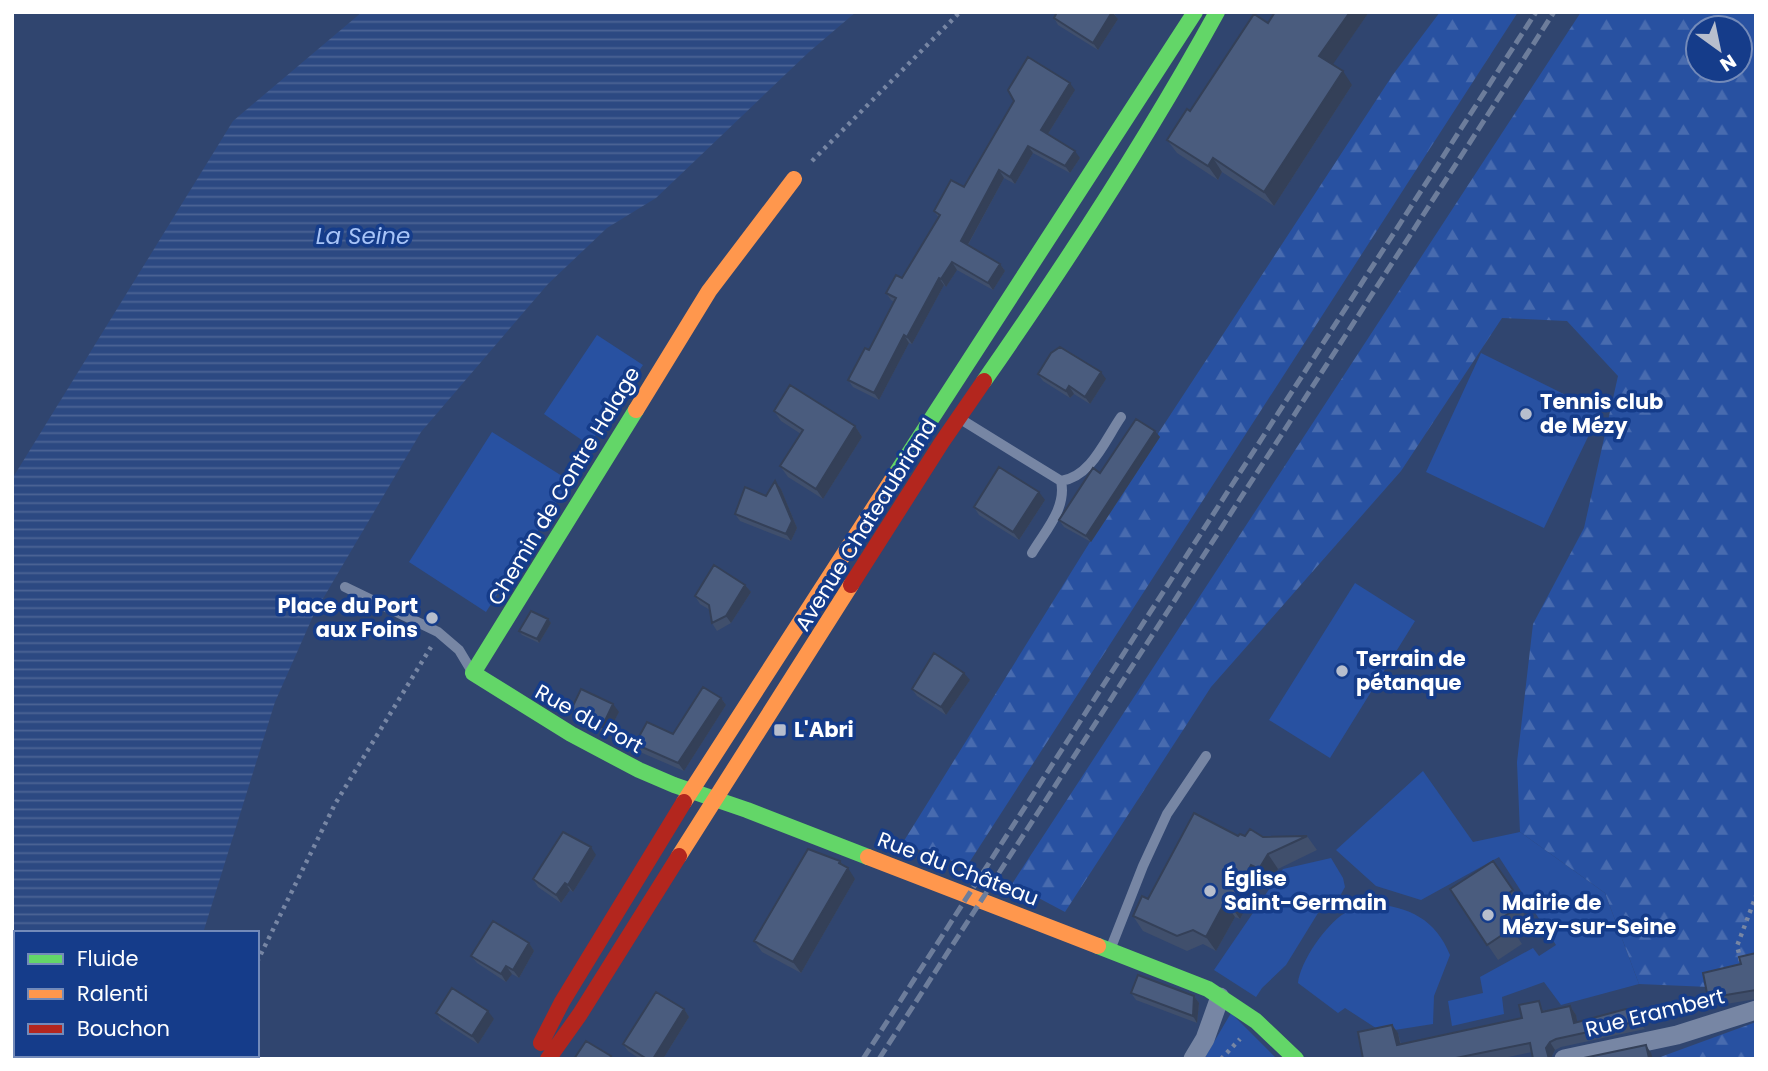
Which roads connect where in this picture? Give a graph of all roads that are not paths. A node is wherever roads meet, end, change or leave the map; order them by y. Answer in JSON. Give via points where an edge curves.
{"nodes":[{"id":1,"x":1195,"y":12,"type":"edge"},
{"id":2,"x":1217,"y":12,"type":"edge"},
{"id":3,"x":794,"y":179,"type":"road end"},
{"id":4,"x":1121,"y":417,"type":"dead end"},
{"id":5,"x":959,"y":418,"type":"junction"},
{"id":6,"x":1061,"y":481,"type":"junction"},
{"id":7,"x":1032,"y":553,"type":"dead end"},
{"id":8,"x":345,"y":587,"type":"dead end"},
{"id":9,"x":473,"y":673,"type":"junction"},
{"id":10,"x":1206,"y":756,"type":"dead end"},
{"id":11,"x":690,"y":793,"type":"junction"},
{"id":12,"x":715,"y":801,"type":"junction"},
{"id":13,"x":1110,"y":951,"type":"junction"},
{"id":14,"x":1214,"y":993,"type":"junction"},
{"id":15,"x":1756,"y":1010,"type":"edge"},
{"id":16,"x":533,"y":1059,"type":"edge"},
{"id":17,"x":548,"y":1059,"type":"edge"},
{"id":18,"x":1193,"y":1059,"type":"edge"},
{"id":19,"x":1296,"y":1059,"type":"edge"},
{"id":20,"x":1564,"y":1059,"type":"edge"}],
"edges":[{"from":1,"to":11,"type":"main road","name":"Avenue Chateaubriand"},
{"from":2,"to":5,"type":"main road","name":"Avenue Chateaubriand","via":[[1173,92]]},
{"from":3,"to":9,"type":"main road","name":"Chemin de Contre Halage","via":[[709,291]]},
{"from":4,"to":6,"type":"lane","via":[[1085,471]]},
{"from":5,"to":6,"type":"lane"},
{"from":5,"to":12,"type":"main road","name":"Avenue Chateaubriand"},
{"from":6,"to":7,"type":"lane","via":[[1064,495],[1060,507]]},
{"from":8,"to":9,"type":"lane","via":[[438,632],[459,650]]},
{"from":9,"to":11,"type":"main road","name":"Rue du Port","via":[[575,739]]},
{"from":10,"to":13,"type":"lane","via":[[1167,814]]},
{"from":11,"to":12,"type":"main road","name":"Rue du Château"},
{"from":11,"to":16,"type":"main road","name":"Avenue Chateaubriand","via":[[562,1002]]},
{"from":12,"to":13,"type":"main road","name":"Rue du Château"},
{"from":12,"to":17,"type":"main road","name":"Avenue Chateaubriand"},
{"from":13,"to":14,"type":"main road","name":"Rue du Château"},
{"from":14,"to":18,"type":"street","via":[[1205,1039]]},
{"from":14,"to":19,"type":"main road","name":"Rue du Château","via":[[1256,1021]]},
{"from":15,"to":20,"type":"street","name":"Rue Erambert","via":[[1677,1035]]}]}
